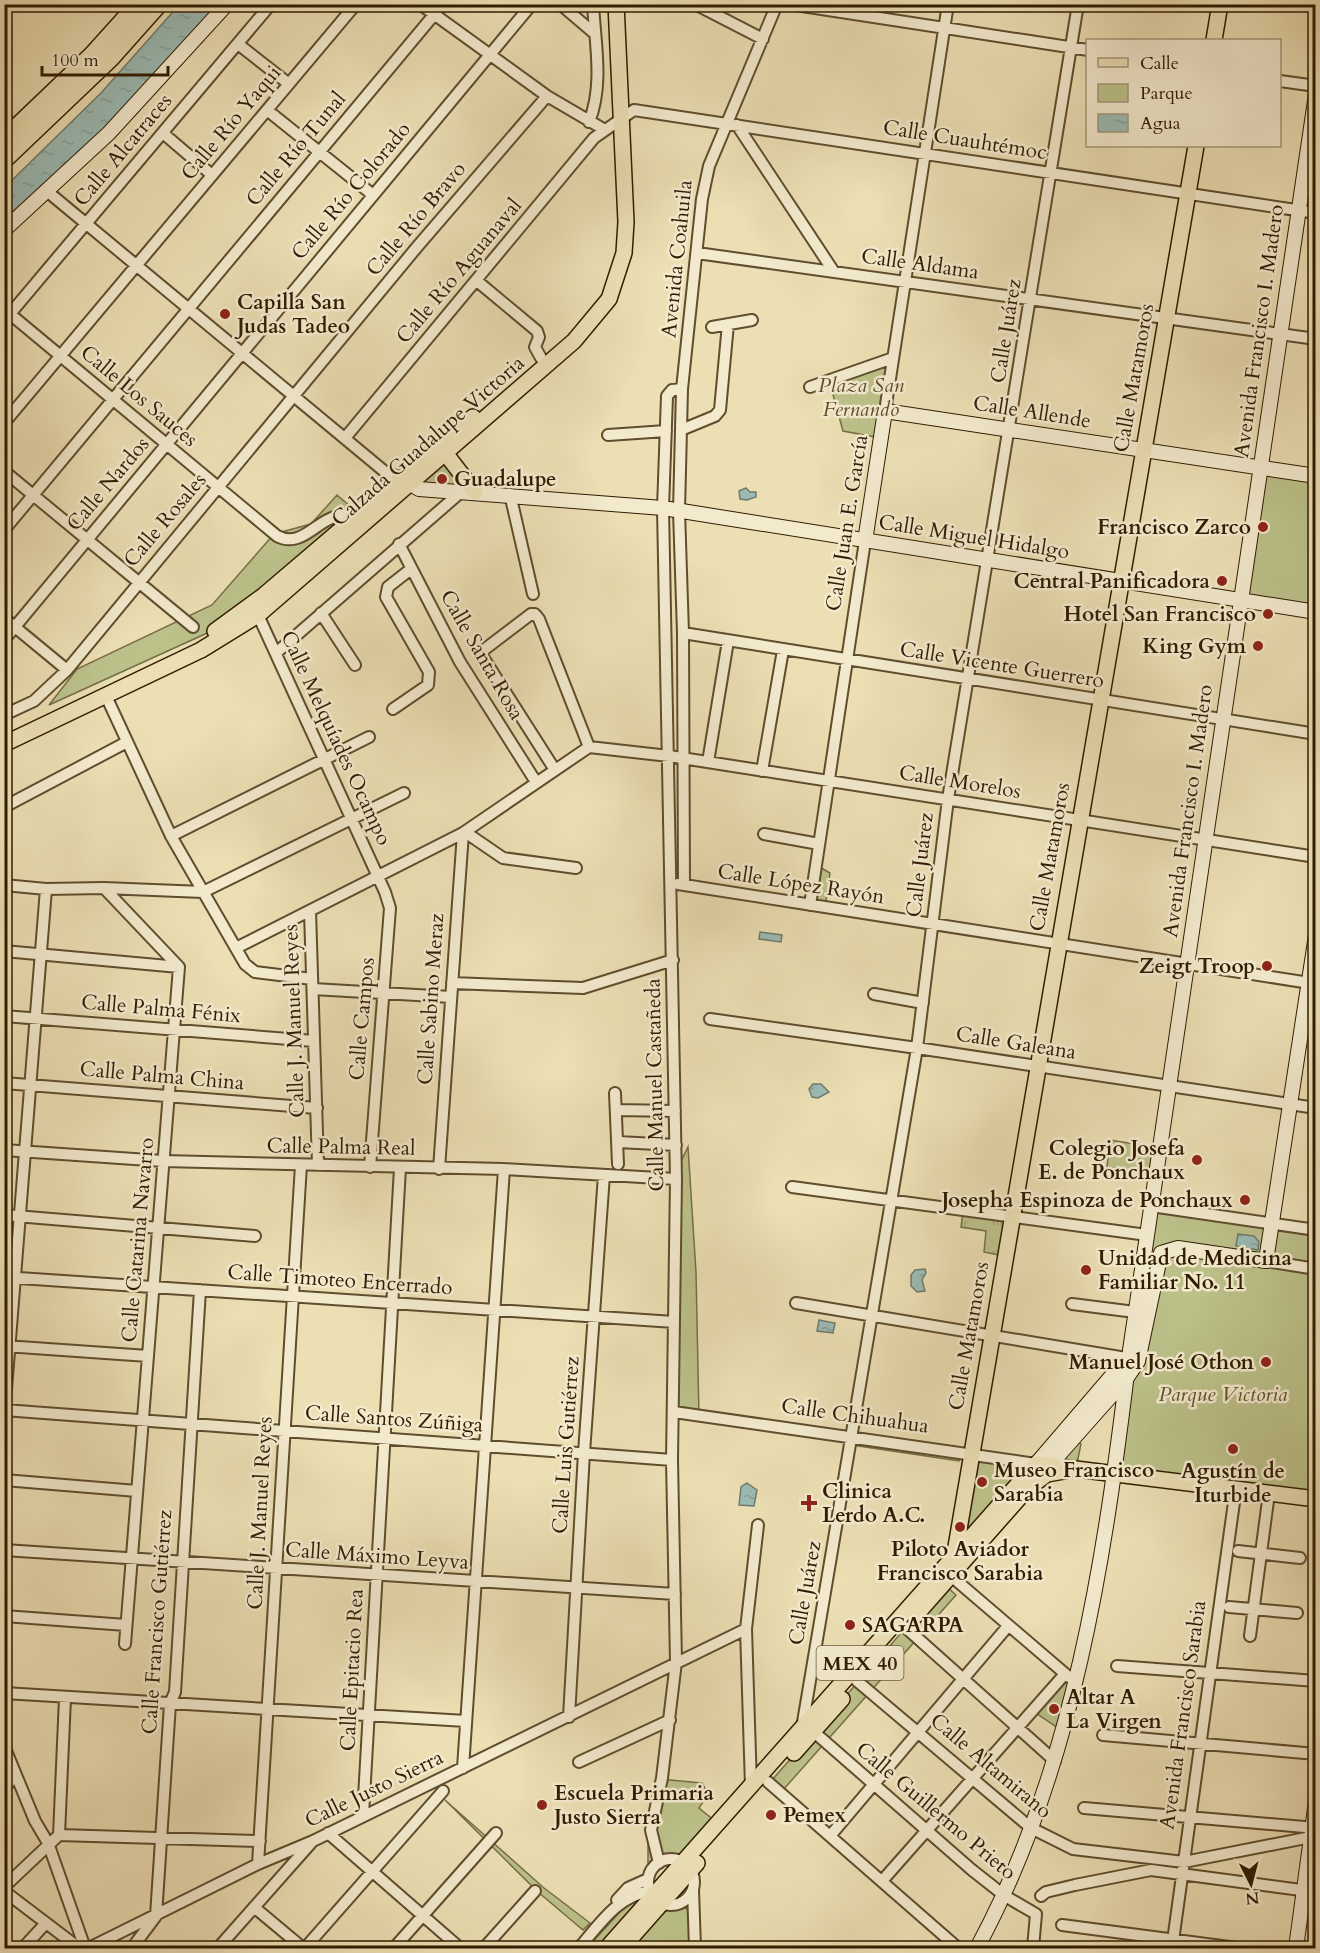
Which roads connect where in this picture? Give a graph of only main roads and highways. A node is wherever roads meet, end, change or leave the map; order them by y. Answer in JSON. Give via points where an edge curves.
{"nodes":[{"id":1,"x":139,"y":4,"type":"edge"},
{"id":2,"x":158,"y":4,"type":"edge"},
{"id":3,"x":227,"y":4,"type":"edge"},
{"id":4,"x":606,"y":4,"type":"edge"},
{"id":5,"x":616,"y":4,"type":"edge"},
{"id":6,"x":1220,"y":4,"type":"edge"},
{"id":7,"x":1214,"y":39,"type":"edge"},
{"id":8,"x":1316,"y":94,"type":"edge"},
{"id":9,"x":613,"y":125,"type":"junction"},
{"id":10,"x":4,"y":140,"type":"edge"},
{"id":11,"x":1196,"y":147,"type":"edge"},
{"id":12,"x":4,"y":159,"type":"edge"},
{"id":13,"x":4,"y":230,"type":"edge"},
{"id":14,"x":885,"y":411,"type":"joint"},
{"id":15,"x":1142,"y":450,"type":"junction"},
{"id":16,"x":446,"y":454,"type":"junction"},
{"id":17,"x":1260,"y":468,"type":"junction"},
{"id":18,"x":1316,"y":476,"type":"edge"},
{"id":19,"x":401,"y":485,"type":"junction"},
{"id":20,"x":468,"y":492,"type":"junction"},
{"id":21,"x":865,"y":541,"type":"junction"},
{"id":22,"x":1119,"y":581,"type":"junction"},
{"id":23,"x":1240,"y":600,"type":"junction"},
{"id":24,"x":1316,"y":612,"type":"edge"},
{"id":25,"x":4,"y":733,"type":"edge"},
{"id":26,"x":4,"y":744,"type":"edge"},
{"id":27,"x":1316,"y":935,"type":"edge"},
{"id":28,"x":1312,"y":983,"type":"edge"},
{"id":29,"x":1133,"y":1359,"type":"junction"},
{"id":30,"x":1126,"y":1379,"type":"junction"},
{"id":31,"x":1043,"y":1465,"type":"junction"},
{"id":32,"x":1072,"y":1469,"type":"junction"},
{"id":33,"x":1114,"y":1474,"type":"junction"},
{"id":34,"x":1023,"y":1492,"type":"junction"},
{"id":35,"x":1316,"y":1499,"type":"edge"},
{"id":36,"x":952,"y":1558,"type":"junction"},
{"id":37,"x":951,"y":1576,"type":"junction"},
{"id":38,"x":808,"y":1731,"type":"junction"},
{"id":39,"x":1316,"y":1801,"type":"edge"},
{"id":40,"x":1313,"y":1831,"type":"edge"},
{"id":41,"x":687,"y":1867,"type":"junction"},
{"id":42,"x":1309,"y":1892,"type":"edge"},
{"id":43,"x":655,"y":1897,"type":"junction"},
{"id":44,"x":608,"y":1948,"type":"edge"},
{"id":45,"x":622,"y":1948,"type":"edge"},
{"id":46,"x":977,"y":1948,"type":"edge"},
{"id":47,"x":1296,"y":1948,"type":"edge"}],
"edges":[{"from":1,"to":10,"type":"highway","via":[[93,55]]},
{"from":2,"to":12,"type":"highway","via":[[110,58]]},
{"from":3,"to":13,"type":"main road","via":[[153,88]]},
{"from":4,"to":9,"type":"main road","name":"Calzada Guadalupe Victoria"},
{"from":5,"to":9,"type":"main road","name":"Calzada Guadalupe Victoria"},
{"from":6,"to":7,"type":"main road"},
{"from":8,"to":17,"type":"main road","name":"Avenida Francisco I. Madero"},
{"from":9,"to":16,"type":"main road","name":"Calzada Guadalupe Victoria","via":[[626,239],[609,299],[574,341]]},
{"from":9,"to":19,"type":"main road","name":"Calzada Guadalupe Victoria","via":[[617,230],[610,273],[592,308]]},
{"from":11,"to":15,"type":"main road","name":"Calle Matamoros"},
{"from":14,"to":15,"type":"main road","name":"Calle Allende"},
{"from":14,"to":21,"type":"main road","name":"Calle Juan E. García"},
{"from":15,"to":17,"type":"main road","name":"Calle Allende"},
{"from":15,"to":22,"type":"main road","name":"Calle Matamoros"},
{"from":16,"to":19,"type":"main road","name":"Calzada Guadalupe Victoria"},
{"from":16,"to":20,"type":"main road"},
{"from":17,"to":18,"type":"main road","name":"Calle Allende"},
{"from":17,"to":23,"type":"main road","name":"Avenida Francisco I. Madero"},
{"from":19,"to":20,"type":"main road","name":"Calle Miguel Hidalgo","via":[[423,495]]},
{"from":19,"to":25,"type":"main road","name":"Calzada Guadalupe Victoria","via":[[220,627]]},
{"from":19,"to":26,"type":"main road","name":"Calzada Guadalupe Victoria","via":[[258,615],[201,650]]},
{"from":20,"to":21,"type":"main road","name":"Calle Miguel Hidalgo","via":[[663,508]]},
{"from":21,"to":22,"type":"main road","name":"Calle Miguel Hidalgo"},
{"from":22,"to":23,"type":"main road","name":"Calle Miguel Hidalgo"},
{"from":22,"to":36,"type":"main road","name":"Calle Matamoros"},
{"from":23,"to":24,"type":"main road","name":"Calle Miguel Hidalgo"},
{"from":23,"to":29,"type":"main road","name":"Avenida Francisco I. Madero","number":"MEX 40","via":[[1135,1312]]},
{"from":27,"to":28,"type":"main road"},
{"from":28,"to":29,"type":"main road","number":"MEX 40","via":[[1266,1261],[1178,1248],[1161,1253]]},
{"from":29,"to":30,"type":"main road","number":"MEX 40"},
{"from":29,"to":31,"type":"main road","number":"MEX 40"},
{"from":30,"to":31,"type":"main road","number":"MEX 40"},
{"from":30,"to":33,"type":"main road"},
{"from":31,"to":32,"type":"main road","name":"Calle Chihuahua"},
{"from":31,"to":34,"type":"main road","number":"MEX 40"},
{"from":31,"to":36,"type":"main road","number":"MEX 40"},
{"from":32,"to":33,"type":"main road","name":"Calle Chihuahua"},
{"from":32,"to":34,"type":"main road","via":[[1047,1474]]},
{"from":33,"to":35,"type":"main road","name":"Calle Chihuahua"},
{"from":33,"to":46,"type":"main road","via":[[1055,1761],[1005,1896]]},
{"from":34,"to":37,"type":"main road","number":"MEX 40"},
{"from":36,"to":37,"type":"main road","name":"Calle Matamoros"},
{"from":36,"to":38,"type":"main road","number":"MEX 40"},
{"from":37,"to":38,"type":"main road","number":"MEX 40"},
{"from":38,"to":41,"type":"main road","number":"MEX 40","via":[[768,1782]]},
{"from":38,"to":41,"type":"main road","number":"MEX 40","via":[[751,1786]]},
{"from":39,"to":40,"type":"main road"},
{"from":40,"to":42,"type":"main road"},
{"from":41,"to":43,"type":"main road","number":"MEX 40"},
{"from":42,"to":47,"type":"main road"},
{"from":43,"to":44,"type":"main road","number":"MEX 40"},
{"from":43,"to":45,"type":"main road","number":"MEX 40"}]}
